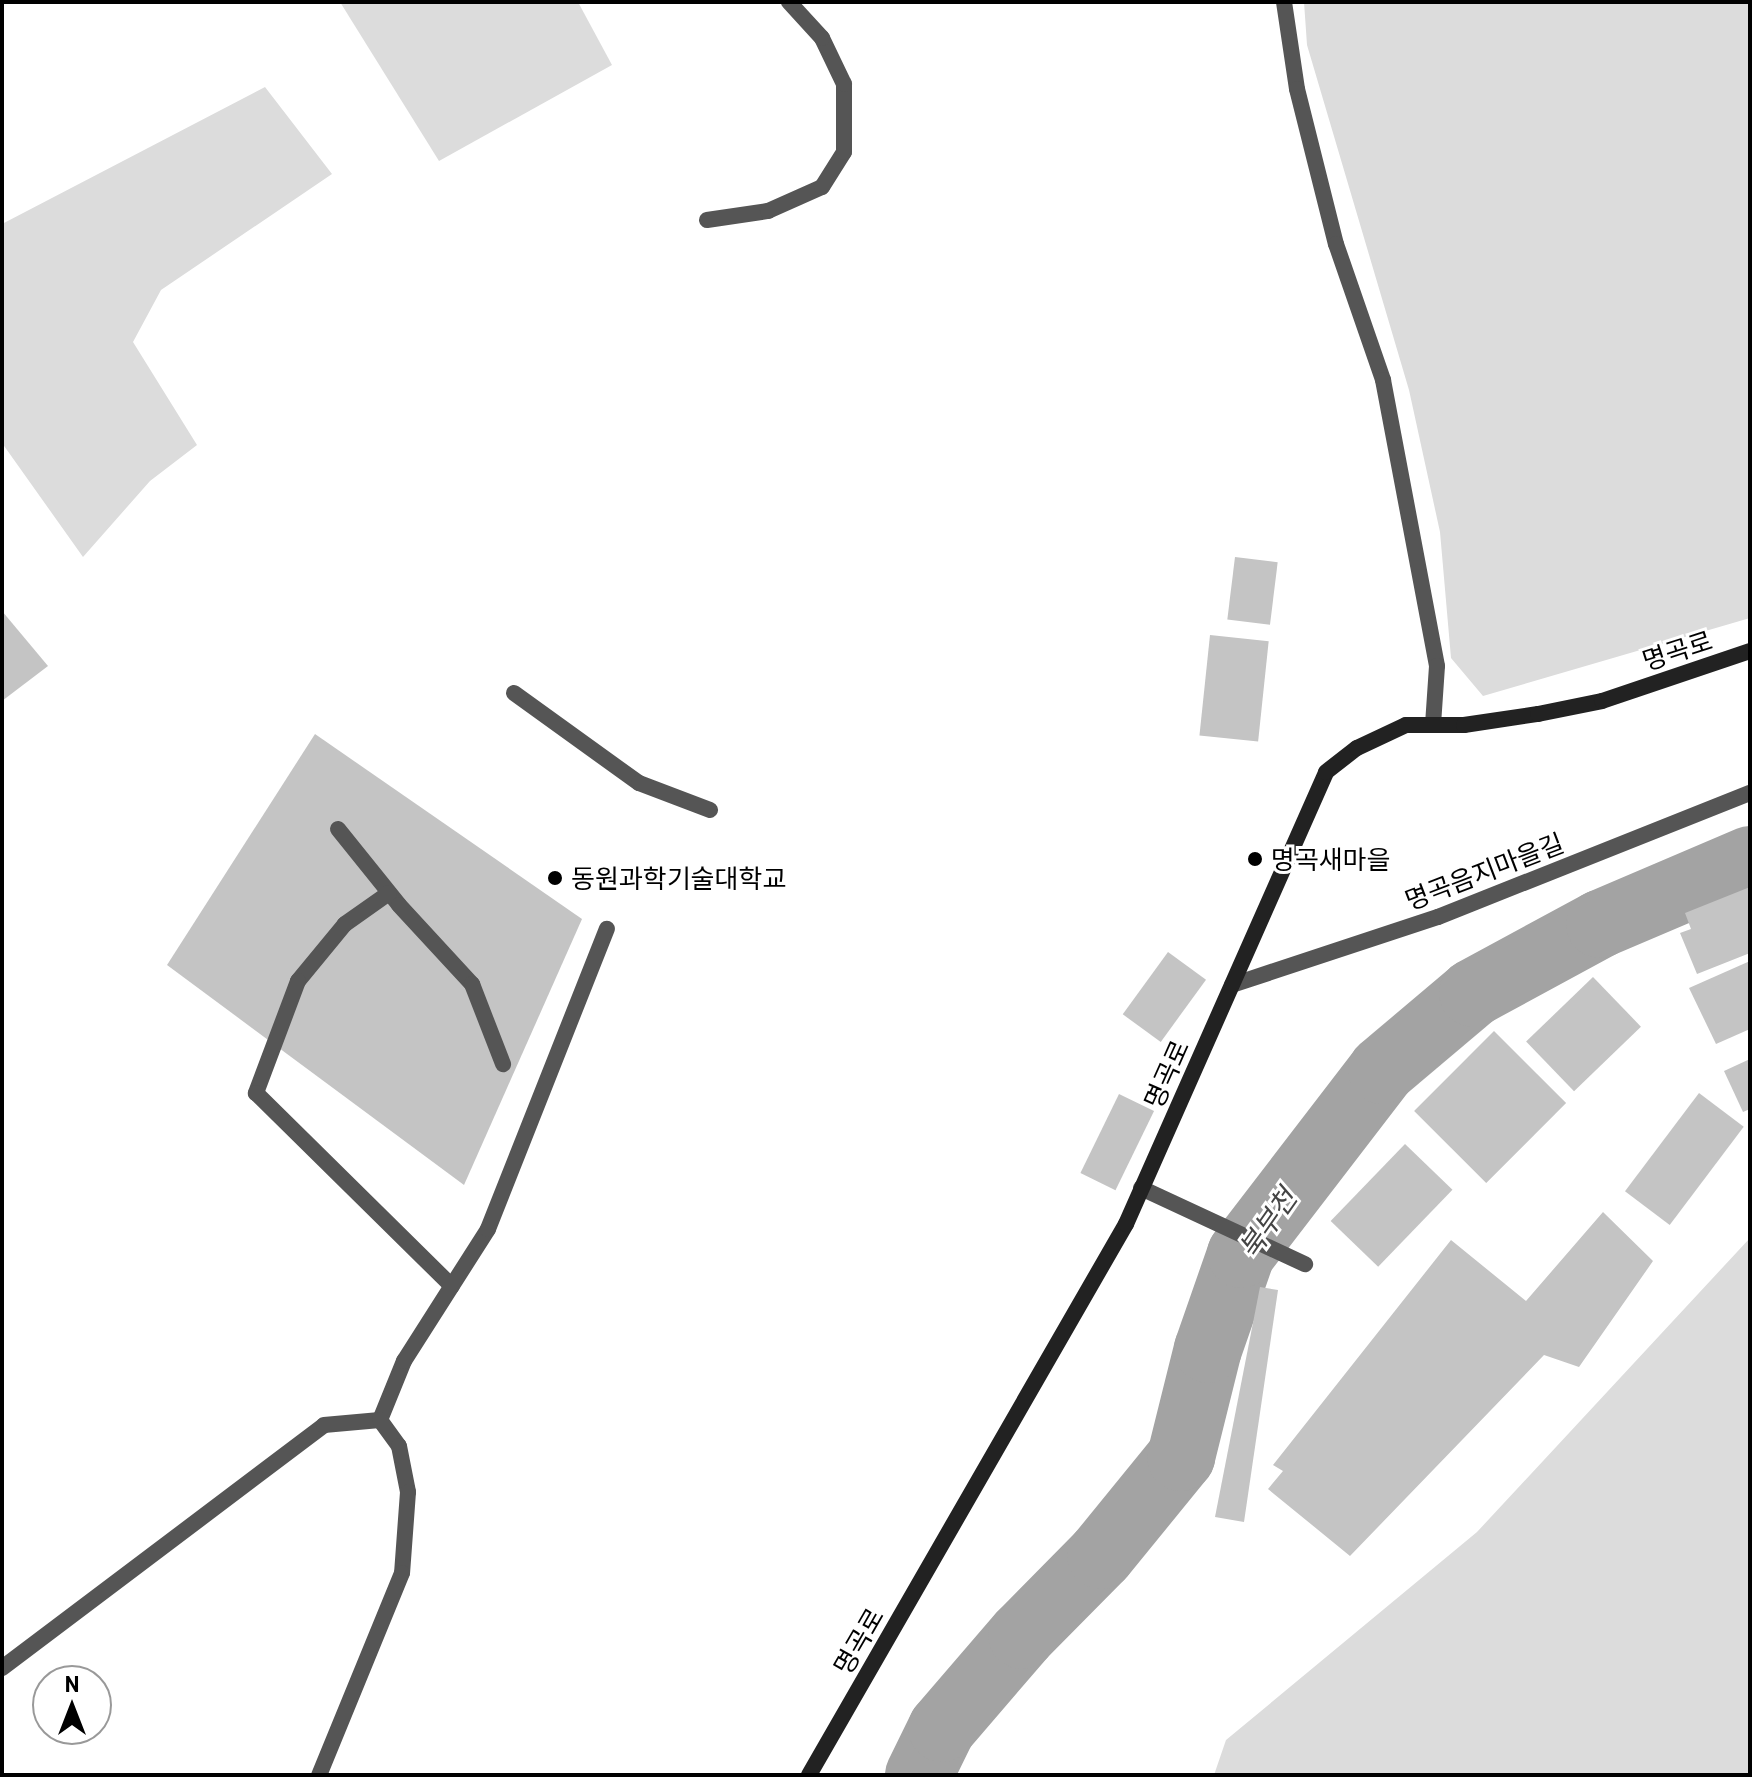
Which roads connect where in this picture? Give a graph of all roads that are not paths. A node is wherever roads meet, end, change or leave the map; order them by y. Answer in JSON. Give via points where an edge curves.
{"nodes":[{"id":1,"x":789,"y":2,"type":"edge"},
{"id":2,"x":1284,"y":2,"type":"edge"},
{"id":3,"x":707,"y":220,"type":"dead end"},
{"id":4,"x":1750,"y":651,"type":"edge"},
{"id":5,"x":514,"y":693,"type":"dead end"},
{"id":6,"x":1433,"y":725,"type":"junction"},
{"id":7,"x":1750,"y":793,"type":"edge"},
{"id":8,"x":710,"y":810,"type":"dead end"},
{"id":9,"x":338,"y":829,"type":"dead end"},
{"id":10,"x":389,"y":893,"type":"junction"},
{"id":11,"x":607,"y":929,"type":"dead end"},
{"id":12,"x":1232,"y":985,"type":"junction"},
{"id":13,"x":503,"y":1064,"type":"dead end"},
{"id":14,"x":1141,"y":1188,"type":"junction"},
{"id":15,"x":1305,"y":1264,"type":"dead end"},
{"id":16,"x":452,"y":1286,"type":"junction"},
{"id":17,"x":380,"y":1420,"type":"junction"},
{"id":18,"x":2,"y":1668,"type":"edge"},
{"id":19,"x":319,"y":1775,"type":"edge"},
{"id":20,"x":809,"y":1775,"type":"edge"}],
"edges":[{"from":1,"to":3,"type":"street","via":[[822,38],[844,84],[844,152],[822,187],[768,211]]},
{"from":2,"to":6,"type":"street","via":[[1297,89],[1336,244],[1383,380],[1437,666]]},
{"from":4,"to":6,"type":"main road","name":"명곡로","via":[[1602,701],[1508,719]]},
{"from":5,"to":8,"type":"street","via":[[639,783]]},
{"from":6,"to":12,"type":"main road","name":"명곡로","via":[[1406,725],[1357,748],[1326,772]]},
{"from":7,"to":12,"type":"street","name":"명곡음지마을길","via":[[1438,917]]},
{"from":9,"to":10,"type":"street"},
{"from":10,"to":13,"type":"street","via":[[472,984]]},
{"from":10,"to":16,"type":"street","via":[[345,924],[298,981],[256,1093]]},
{"from":11,"to":16,"type":"street","via":[[488,1229]]},
{"from":12,"to":14,"type":"main road","name":"명곡로"},
{"from":14,"to":15,"type":"street"},
{"from":14,"to":20,"type":"main road","name":"명곡로","via":[[1126,1224]]},
{"from":16,"to":17,"type":"street","via":[[404,1361]]},
{"from":17,"to":18,"type":"street","via":[[324,1425]]},
{"from":17,"to":19,"type":"street","via":[[399,1446],[408,1492],[402,1573]]}]}
